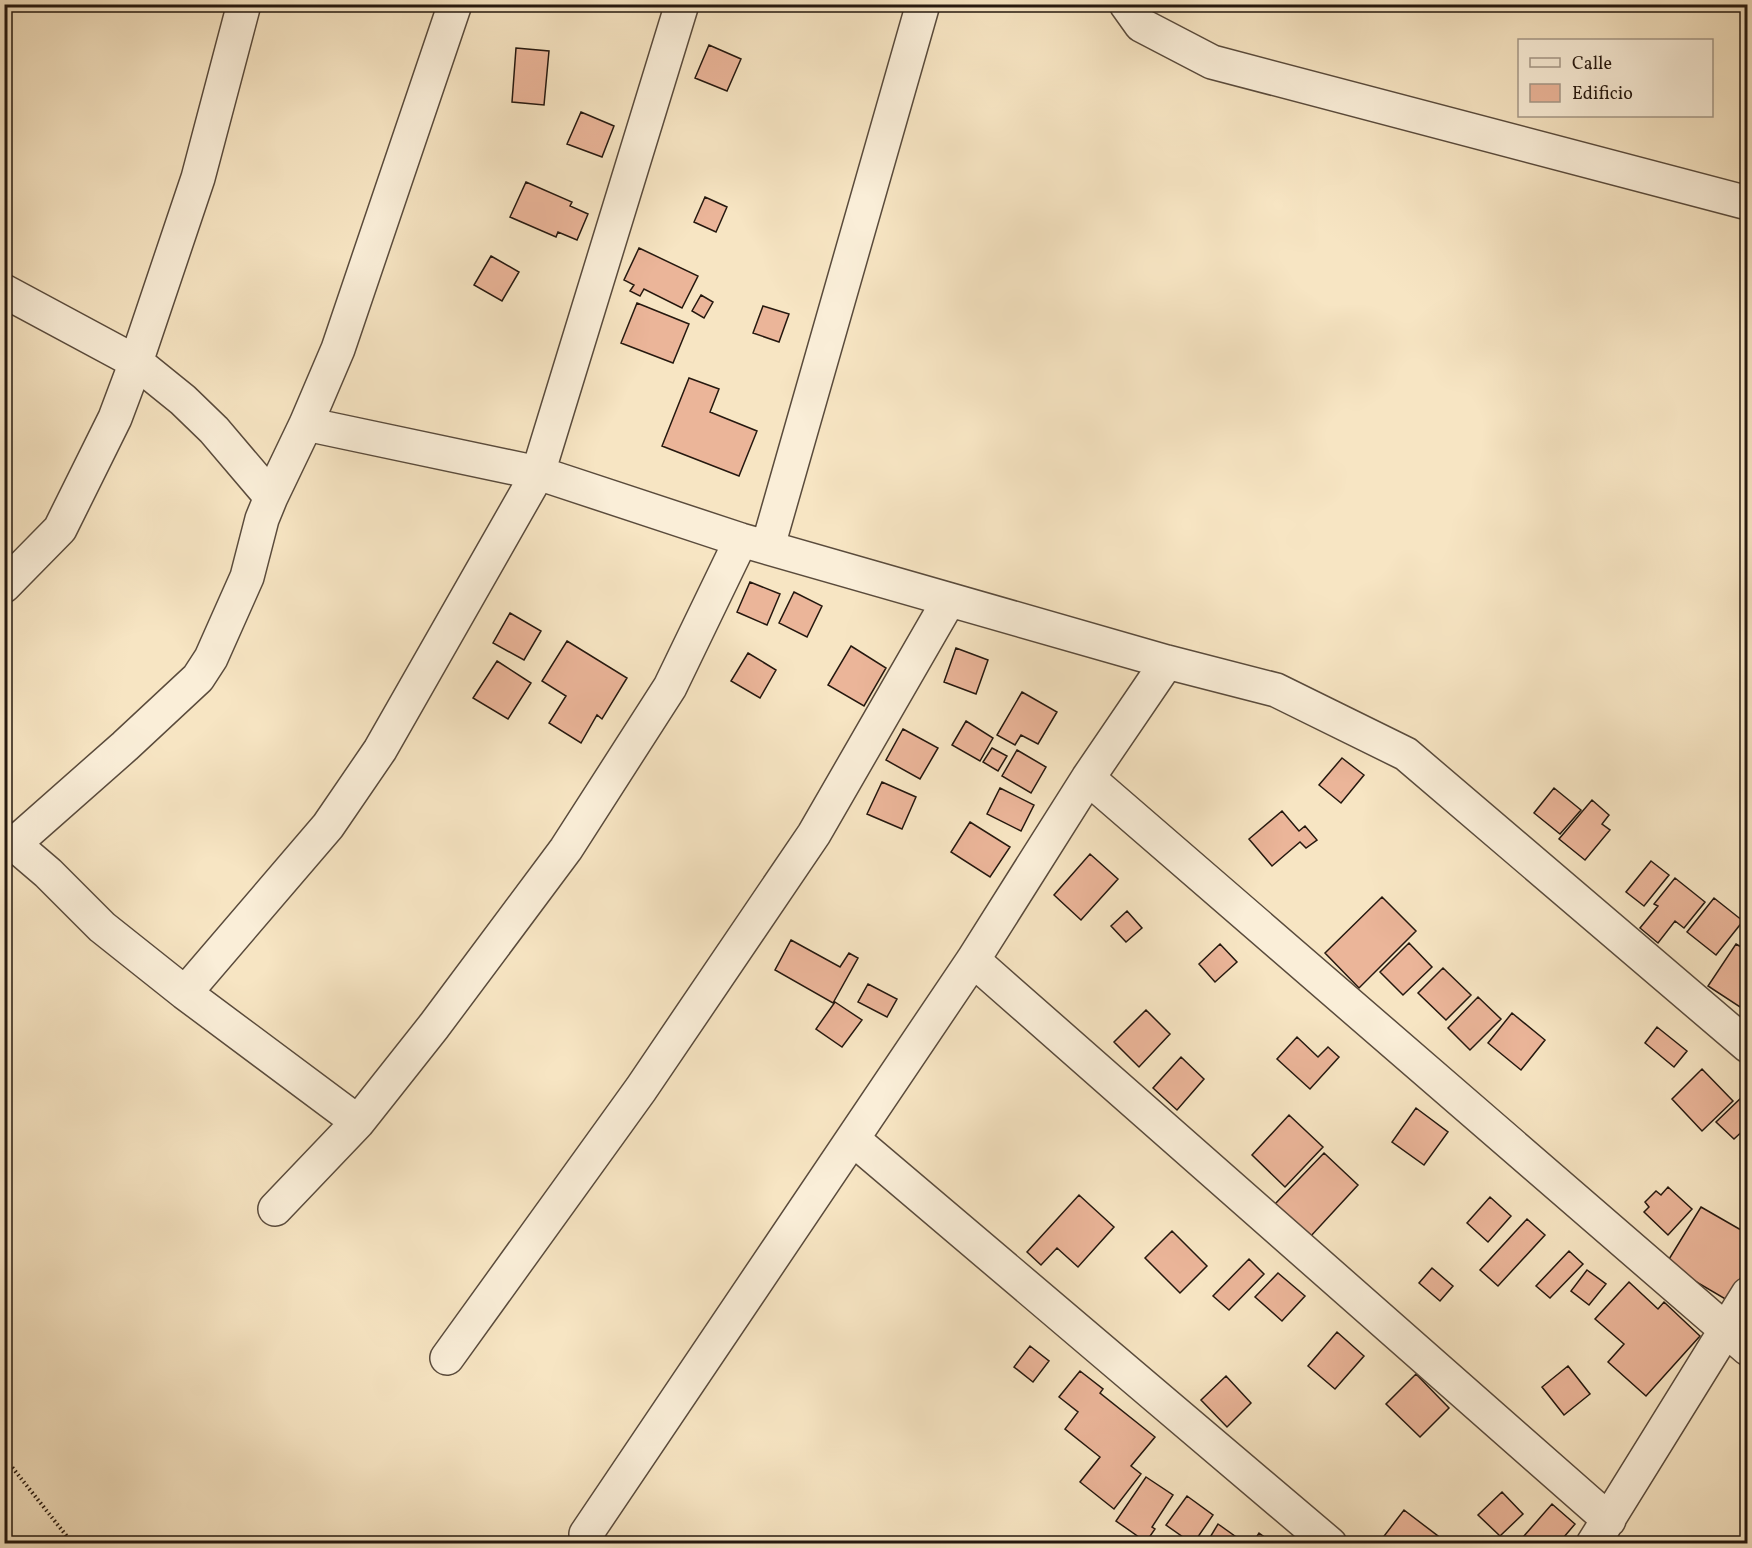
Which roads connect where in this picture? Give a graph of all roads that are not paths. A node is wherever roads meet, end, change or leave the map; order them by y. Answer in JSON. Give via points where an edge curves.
{"nodes":[{"id":1,"x":244,"y":4,"type":"edge"},
{"id":2,"x":455,"y":4,"type":"edge"},
{"id":3,"x":682,"y":4,"type":"edge"},
{"id":4,"x":923,"y":4,"type":"edge"},
{"id":5,"x":1126,"y":4,"type":"edge"},
{"id":6,"x":1748,"y":203,"type":"edge"},
{"id":7,"x":4,"y":291,"type":"edge"},
{"id":8,"x":136,"y":362,"type":"junction"},
{"id":9,"x":306,"y":424,"type":"junction"},
{"id":10,"x":538,"y":473,"type":"junction"},
{"id":11,"x":271,"y":497,"type":"junction"},
{"id":12,"x":755,"y":543,"type":"junction"},
{"id":13,"x":4,"y":586,"type":"edge"},
{"id":14,"x":949,"y":600,"type":"junction"},
{"id":15,"x":1167,"y":662,"type":"junction"},
{"id":16,"x":1088,"y":778,"type":"junction"},
{"id":17,"x":9,"y":839,"type":"edge"},
{"id":18,"x":974,"y":960,"type":"junction"},
{"id":19,"x":185,"y":993,"type":"junction"},
{"id":20,"x":1748,"y":1046,"type":"edge"},
{"id":21,"x":358,"y":1122,"type":"junction"},
{"id":22,"x":854,"y":1140,"type":"junction"},
{"id":23,"x":275,"y":1209,"type":"dead end"},
{"id":24,"x":1748,"y":1294,"type":"edge"},
{"id":25,"x":1736,"y":1340,"type":"edge"},
{"id":26,"x":447,"y":1358,"type":"dead end"},
{"id":27,"x":1601,"y":1532,"type":"edge"},
{"id":28,"x":586,"y":1534,"type":"dead end"},
{"id":29,"x":1330,"y":1544,"type":"edge"}],
"edges":[{"from":1,"to":8,"type":"street","via":[[198,178]]},
{"from":2,"to":9,"type":"street","via":[[338,350]]},
{"from":3,"to":10,"type":"street"},
{"from":4,"to":12,"type":"street"},
{"from":5,"to":6,"type":"street","via":[[1141,24],[1212,62]]},
{"from":7,"to":8,"type":"street"},
{"from":8,"to":11,"type":"street","via":[[183,400]]},
{"from":8,"to":13,"type":"street","via":[[115,418],[60,529]]},
{"from":9,"to":10,"type":"street"},
{"from":9,"to":11,"type":"street"},
{"from":10,"to":12,"type":"street"},
{"from":10,"to":19,"type":"street","via":[[380,750],[328,826]]},
{"from":11,"to":17,"type":"street","via":[[247,577],[198,678],[125,746]]},
{"from":12,"to":14,"type":"street"},
{"from":12,"to":21,"type":"street","via":[[670,687],[566,849]]},
{"from":14,"to":15,"type":"street"},
{"from":14,"to":26,"type":"street","via":[[814,834],[641,1089]]},
{"from":15,"to":16,"type":"street"},
{"from":15,"to":20,"type":"street","via":[[1276,690],[1406,754]]},
{"from":16,"to":18,"type":"street"},
{"from":16,"to":25,"type":"street"},
{"from":17,"to":19,"type":"street","via":[[102,927]]},
{"from":18,"to":22,"type":"street"},
{"from":18,"to":27,"type":"street"},
{"from":19,"to":21,"type":"street"},
{"from":21,"to":23,"type":"street"},
{"from":22,"to":28,"type":"street"},
{"from":22,"to":29,"type":"street"},
{"from":24,"to":25,"type":"street"},
{"from":25,"to":27,"type":"street"}]}
